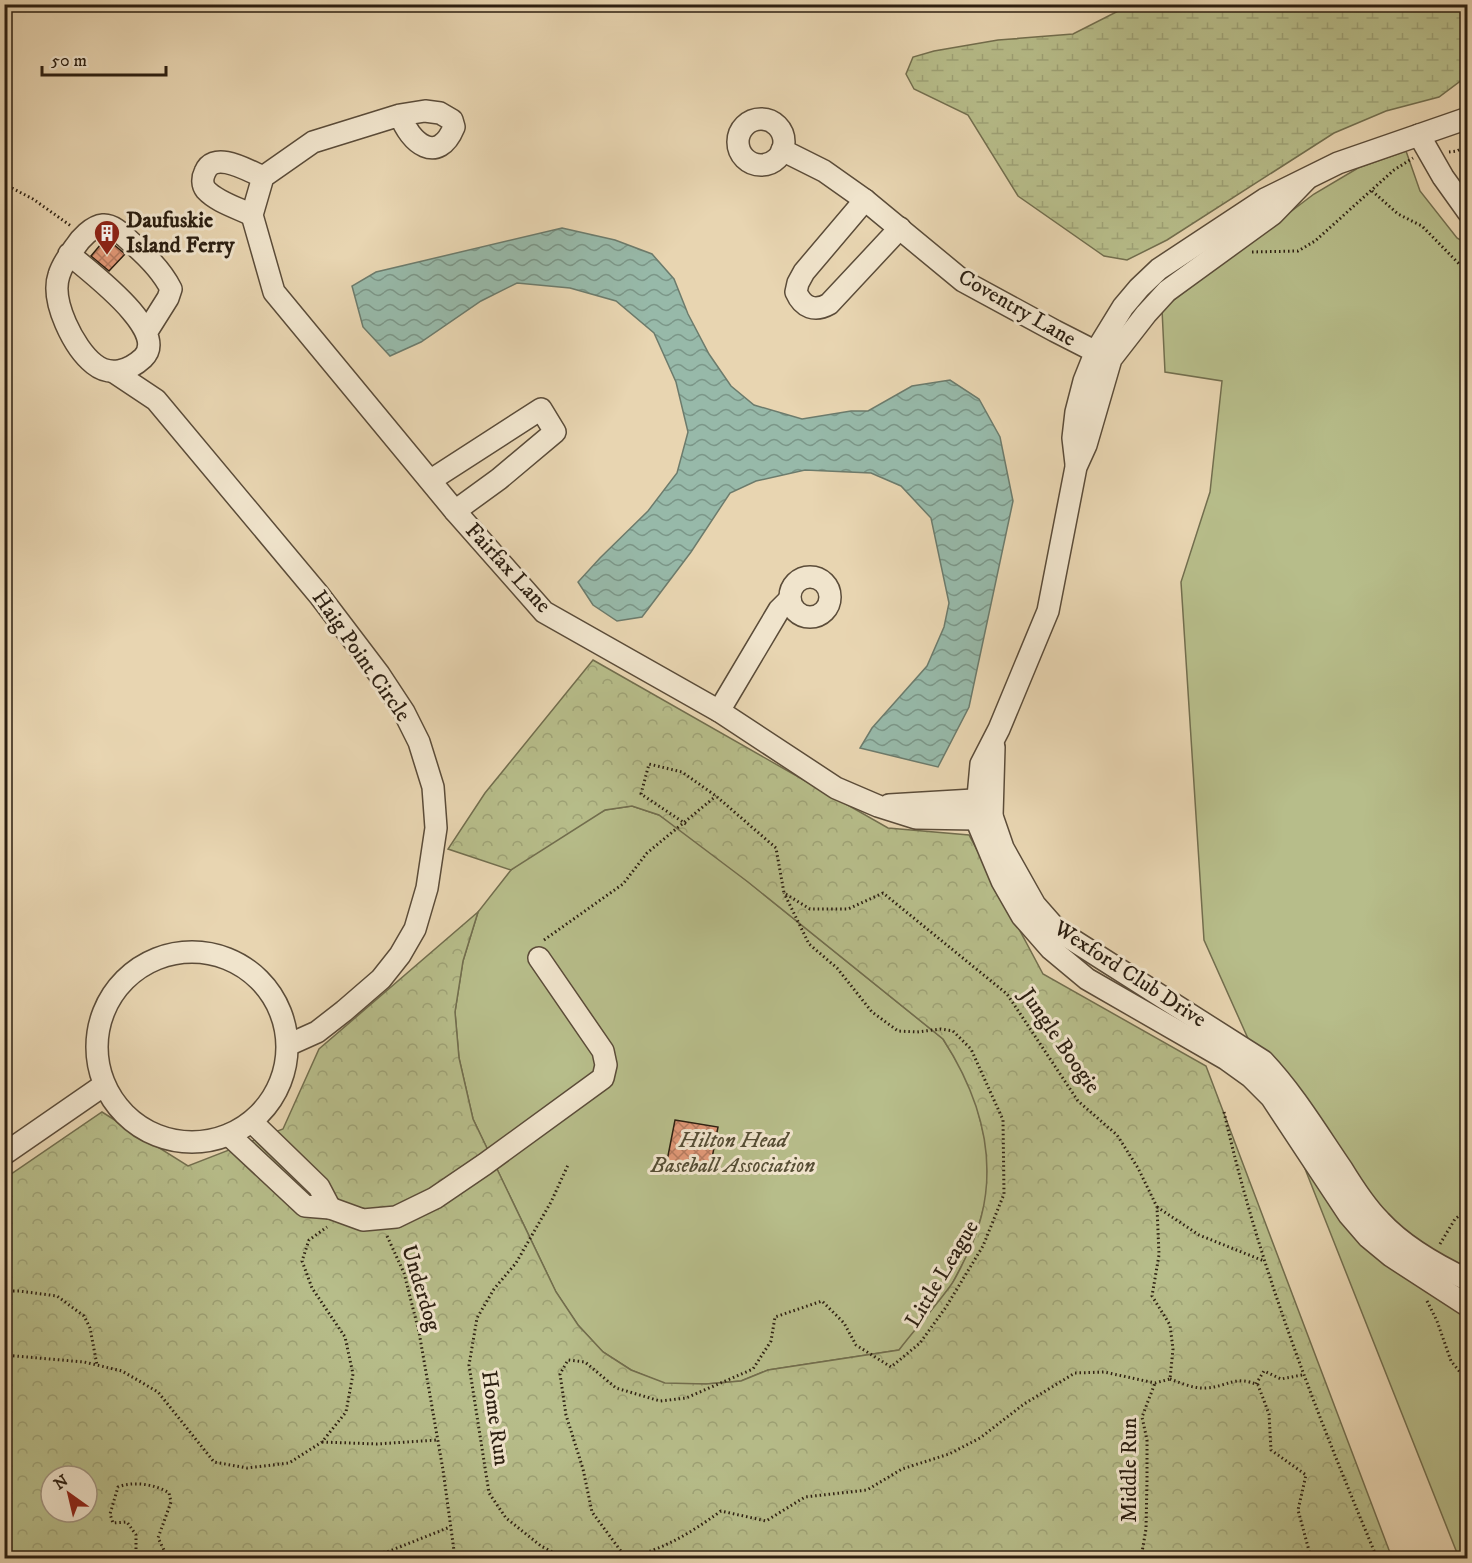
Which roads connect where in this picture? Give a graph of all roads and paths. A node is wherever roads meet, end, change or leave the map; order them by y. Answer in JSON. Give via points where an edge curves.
{"nodes":[{"id":1,"x":400,"y":115,"type":"dead end"},
{"id":2,"x":1467,"y":118,"type":"edge"},
{"id":3,"x":1424,"y":144,"type":"junction"},
{"id":4,"x":1467,"y":145,"type":"edge"},
{"id":5,"x":782,"y":150,"type":"dead end"},
{"id":6,"x":263,"y":177,"type":"junction"},
{"id":7,"x":4,"y":184,"type":"edge"},
{"id":8,"x":1372,"y":191,"type":"junction"},
{"id":9,"x":865,"y":201,"type":"junction"},
{"id":10,"x":1467,"y":212,"type":"edge"},
{"id":11,"x":252,"y":215,"type":"junction"},
{"id":12,"x":900,"y":228,"type":"junction"},
{"id":13,"x":84,"y":236,"type":"junction"},
{"id":14,"x":1249,"y":252,"type":"dead end"},
{"id":15,"x":69,"y":255,"type":"junction"},
{"id":16,"x":1467,"y":273,"type":"edge"},
{"id":17,"x":146,"y":333,"type":"junction"},
{"id":18,"x":1103,"y":355,"type":"junction"},
{"id":19,"x":145,"y":356,"type":"junction"},
{"id":20,"x":114,"y":372,"type":"junction"},
{"id":21,"x":156,"y":400,"type":"junction"},
{"id":22,"x":431,"y":480,"type":"junction"},
{"id":23,"x":455,"y":511,"type":"junction"},
{"id":24,"x":790,"y":599,"type":"dead end"},
{"id":25,"x":719,"y":711,"type":"junction"},
{"id":26,"x":716,"y":796,"type":"junction"},
{"id":27,"x":985,"y":809,"type":"junction"},
{"id":28,"x":685,"y":823,"type":"junction"},
{"id":29,"x":784,"y":893,"type":"junction"},
{"id":30,"x":539,"y":958,"type":"joint"},
{"id":31,"x":288,"y":1045,"type":"junction"},
{"id":32,"x":104,"y":1084,"type":"junction"},
{"id":33,"x":1224,"y":1112,"type":"dead end"},
{"id":34,"x":252,"y":1122,"type":"junction"},
{"id":35,"x":229,"y":1135,"type":"junction"},
{"id":36,"x":4,"y":1154,"type":"edge"},
{"id":37,"x":568,"y":1165,"type":"dead end"},
{"id":38,"x":1157,"y":1207,"type":"junction"},
{"id":39,"x":1467,"y":1209,"type":"edge"},
{"id":40,"x":329,"y":1217,"type":"junction"},
{"id":41,"x":363,"y":1220,"type":"junction"},
{"id":42,"x":1264,"y":1261,"type":"junction"},
{"id":43,"x":1428,"y":1270,"type":"junction"},
{"id":44,"x":1467,"y":1280,"type":"edge"},
{"id":45,"x":4,"y":1291,"type":"edge"},
{"id":46,"x":1467,"y":1306,"type":"edge"},
{"id":47,"x":4,"y":1355,"type":"edge"},
{"id":48,"x":97,"y":1365,"type":"junction"},
{"id":49,"x":1302,"y":1375,"type":"junction"},
{"id":50,"x":1170,"y":1379,"type":"junction"},
{"id":51,"x":1467,"y":1382,"type":"edge"},
{"id":52,"x":1155,"y":1383,"type":"junction"},
{"id":53,"x":1256,"y":1384,"type":"junction"},
{"id":54,"x":438,"y":1440,"type":"junction"},
{"id":55,"x":322,"y":1442,"type":"junction"},
{"id":56,"x":450,"y":1527,"type":"junction"},
{"id":57,"x":652,"y":1552,"type":"junction"},
{"id":58,"x":454,"y":1556,"type":"edge"},
{"id":59,"x":136,"y":1558,"type":"edge"},
{"id":60,"x":168,"y":1558,"type":"edge"},
{"id":61,"x":343,"y":1558,"type":"edge"},
{"id":62,"x":474,"y":1558,"type":"edge"},
{"id":63,"x":564,"y":1558,"type":"edge"},
{"id":64,"x":627,"y":1558,"type":"edge"},
{"id":65,"x":661,"y":1558,"type":"edge"},
{"id":66,"x":1141,"y":1558,"type":"edge"},
{"id":67,"x":1311,"y":1558,"type":"edge"},
{"id":68,"x":1377,"y":1558,"type":"edge"}],
"edges":[{"from":1,"to":6,"type":"street","via":[[313,142]]},
{"from":2,"to":3,"type":"street","name":"Wexford Club Drive"},
{"from":3,"to":4,"type":"path","via":[[1457,152]]},
{"from":3,"to":8,"type":"path"},
{"from":3,"to":10,"type":"street"},
{"from":3,"to":18,"type":"street","name":"Wexford Club Drive","via":[[1338,163],[1306,180],[1273,214],[1167,291]]},
{"from":5,"to":9,"type":"street","name":"Coventry Lane","via":[[824,171]]},
{"from":6,"to":11,"type":"street"},
{"from":6,"to":11,"type":"street","via":[[228,163],[213,162],[202,179],[205,189]]},
{"from":7,"to":13,"type":"path","via":[[33,199]]},
{"from":8,"to":14,"type":"path","via":[[1315,241],[1298,250]]},
{"from":8,"to":16,"type":"path","via":[[1398,214],[1422,226]]},
{"from":9,"to":12,"type":"street","name":"Coventry Lane"},
{"from":9,"to":12,"type":"street","via":[[804,272],[796,292],[804,304],[820,309],[829,304]]},
{"from":11,"to":22,"type":"street","name":"Fairfax Lane","via":[[274,292]]},
{"from":12,"to":18,"type":"street","name":"Coventry Lane","via":[[963,281]]},
{"from":13,"to":15,"type":"street"},
{"from":13,"to":17,"type":"street","via":[[104,225],[116,230],[142,252],[166,281],[171,289],[168,298]]},
{"from":15,"to":17,"type":"street","via":[[132,310]]},
{"from":15,"to":20,"type":"street","via":[[58,276],[59,308],[92,363]]},
{"from":17,"to":19,"type":"street"},
{"from":18,"to":27,"type":"street","name":"Wexford Club Drive","via":[[1048,611],[994,741]]},
{"from":19,"to":20,"type":"street"},
{"from":19,"to":21,"type":"street"},
{"from":20,"to":21,"type":"street"},
{"from":21,"to":31,"type":"street","name":"Haig Point Circle","via":[[319,595],[379,674],[404,712],[433,787],[436,828],[428,888],[415,929],[381,979],[317,1032]]},
{"from":22,"to":23,"type":"street","name":"Fairfax Lane"},
{"from":22,"to":23,"type":"street","via":[[541,409],[555,432]]},
{"from":23,"to":25,"type":"street","name":"Fairfax Lane","via":[[544,612]]},
{"from":24,"to":25,"type":"street","via":[[779,610]]},
{"from":25,"to":27,"type":"street","name":"Fairfax Lane","via":[[836,788],[878,806],[962,800]]},
{"from":26,"to":28,"type":"path"},
{"from":26,"to":28,"type":"path","via":[[682,772],[649,764],[641,794]]},
{"from":26,"to":29,"type":"path","via":[[776,848]]},
{"from":27,"to":43,"type":"street","name":"Wexford Club Drive","via":[[1002,881],[1022,916],[1051,949],[1087,979],[1263,1061],[1286,1086],[1379,1221]]},
{"from":28,"to":30,"type":"path","via":[[647,854],[623,884],[544,938]]},
{"from":29,"to":38,"type":"path","name":"Jungle Boogie","via":[[810,909],[848,909],[883,893],[1007,994],[1078,1101],[1117,1135]]},
{"from":29,"to":64,"type":"path","name":"Little League","via":[[809,944],[837,968],[872,1012],[898,1031],[953,1031],[971,1049],[1003,1120],[1004,1194],[983,1246],[946,1307],[920,1343],[891,1366],[856,1345],[843,1323],[822,1301],[775,1317],[771,1341],[753,1369],[686,1398],[660,1401],[616,1389],[585,1362],[568,1360],[560,1374],[566,1415],[592,1512]]},
{"from":30,"to":41,"type":"street","via":[[603,1051],[603,1078],[435,1198],[396,1217]]},
{"from":31,"to":32,"type":"street","via":[[282,1015],[268,988],[245,967],[218,955],[187,951],[158,958],[131,974],[111,996],[99,1024],[97,1055]]},
{"from":31,"to":34,"type":"street","via":[[284,1073],[272,1100]]},
{"from":32,"to":35,"type":"street","via":[[120,1109],[141,1128],[168,1140],[198,1142]]},
{"from":32,"to":36,"type":"street"},
{"from":33,"to":42,"type":"path"},
{"from":34,"to":35,"type":"street"},
{"from":34,"to":40,"type":"street","via":[[319,1187]]},
{"from":35,"to":40,"type":"street","via":[[305,1206]]},
{"from":37,"to":63,"type":"path","name":"Home Run","via":[[516,1263],[477,1318],[470,1365],[489,1493],[506,1518],[541,1546]]},
{"from":38,"to":42,"type":"path","via":[[1199,1235]]},
{"from":38,"to":50,"type":"path","name":"Jungle Boogie","via":[[1159,1255],[1152,1296],[1170,1326]]},
{"from":39,"to":43,"type":"path","via":[[1455,1219]]},
{"from":40,"to":41,"type":"street"},
{"from":40,"to":55,"type":"path","via":[[309,1240],[302,1261],[312,1288],[345,1337],[353,1374],[346,1412]]},
{"from":41,"to":54,"type":"path","name":"Underdog","via":[[387,1235],[404,1273]]},
{"from":42,"to":49,"type":"path"},
{"from":43,"to":44,"type":"street","name":"Wexford Club Drive"},
{"from":43,"to":46,"type":"street","name":"Wexford Club Drive"},
{"from":43,"to":51,"type":"path","via":[[1424,1296],[1451,1361]]},
{"from":45,"to":48,"type":"path","via":[[57,1296],[84,1316]]},
{"from":47,"to":48,"type":"path"},
{"from":48,"to":55,"type":"path","via":[[122,1371],[158,1392],[214,1462],[247,1468],[289,1462]]},
{"from":49,"to":53,"type":"path","via":[[1281,1379],[1264,1371]]},
{"from":49,"to":68,"type":"path"},
{"from":50,"to":52,"type":"path"},
{"from":50,"to":53,"type":"path","via":[[1206,1388],[1243,1379]]},
{"from":52,"to":57,"type":"path","via":[[1104,1372],[1075,1373],[980,1437],[949,1454],[902,1469],[867,1490],[805,1497],[766,1521],[721,1511],[679,1540]]},
{"from":52,"to":66,"type":"path","name":"Middle Run","via":[[1142,1417],[1147,1440],[1147,1480]]},
{"from":53,"to":67,"type":"path","via":[[1269,1414],[1271,1450],[1306,1476],[1299,1510]]},
{"from":54,"to":55,"type":"path"},
{"from":54,"to":56,"type":"path","name":"Underdog"},
{"from":56,"to":58,"type":"path","name":"Underdog"},
{"from":56,"to":61,"type":"path","via":[[387,1552]]},
{"from":57,"to":64,"type":"path"},
{"from":57,"to":65,"type":"path"},
{"from":58,"to":62,"type":"path"},
{"from":59,"to":60,"type":"path","via":[[136,1535],[127,1522],[113,1523],[110,1514],[118,1487],[128,1483],[162,1488],[169,1493],[171,1502],[158,1538]]}]}
